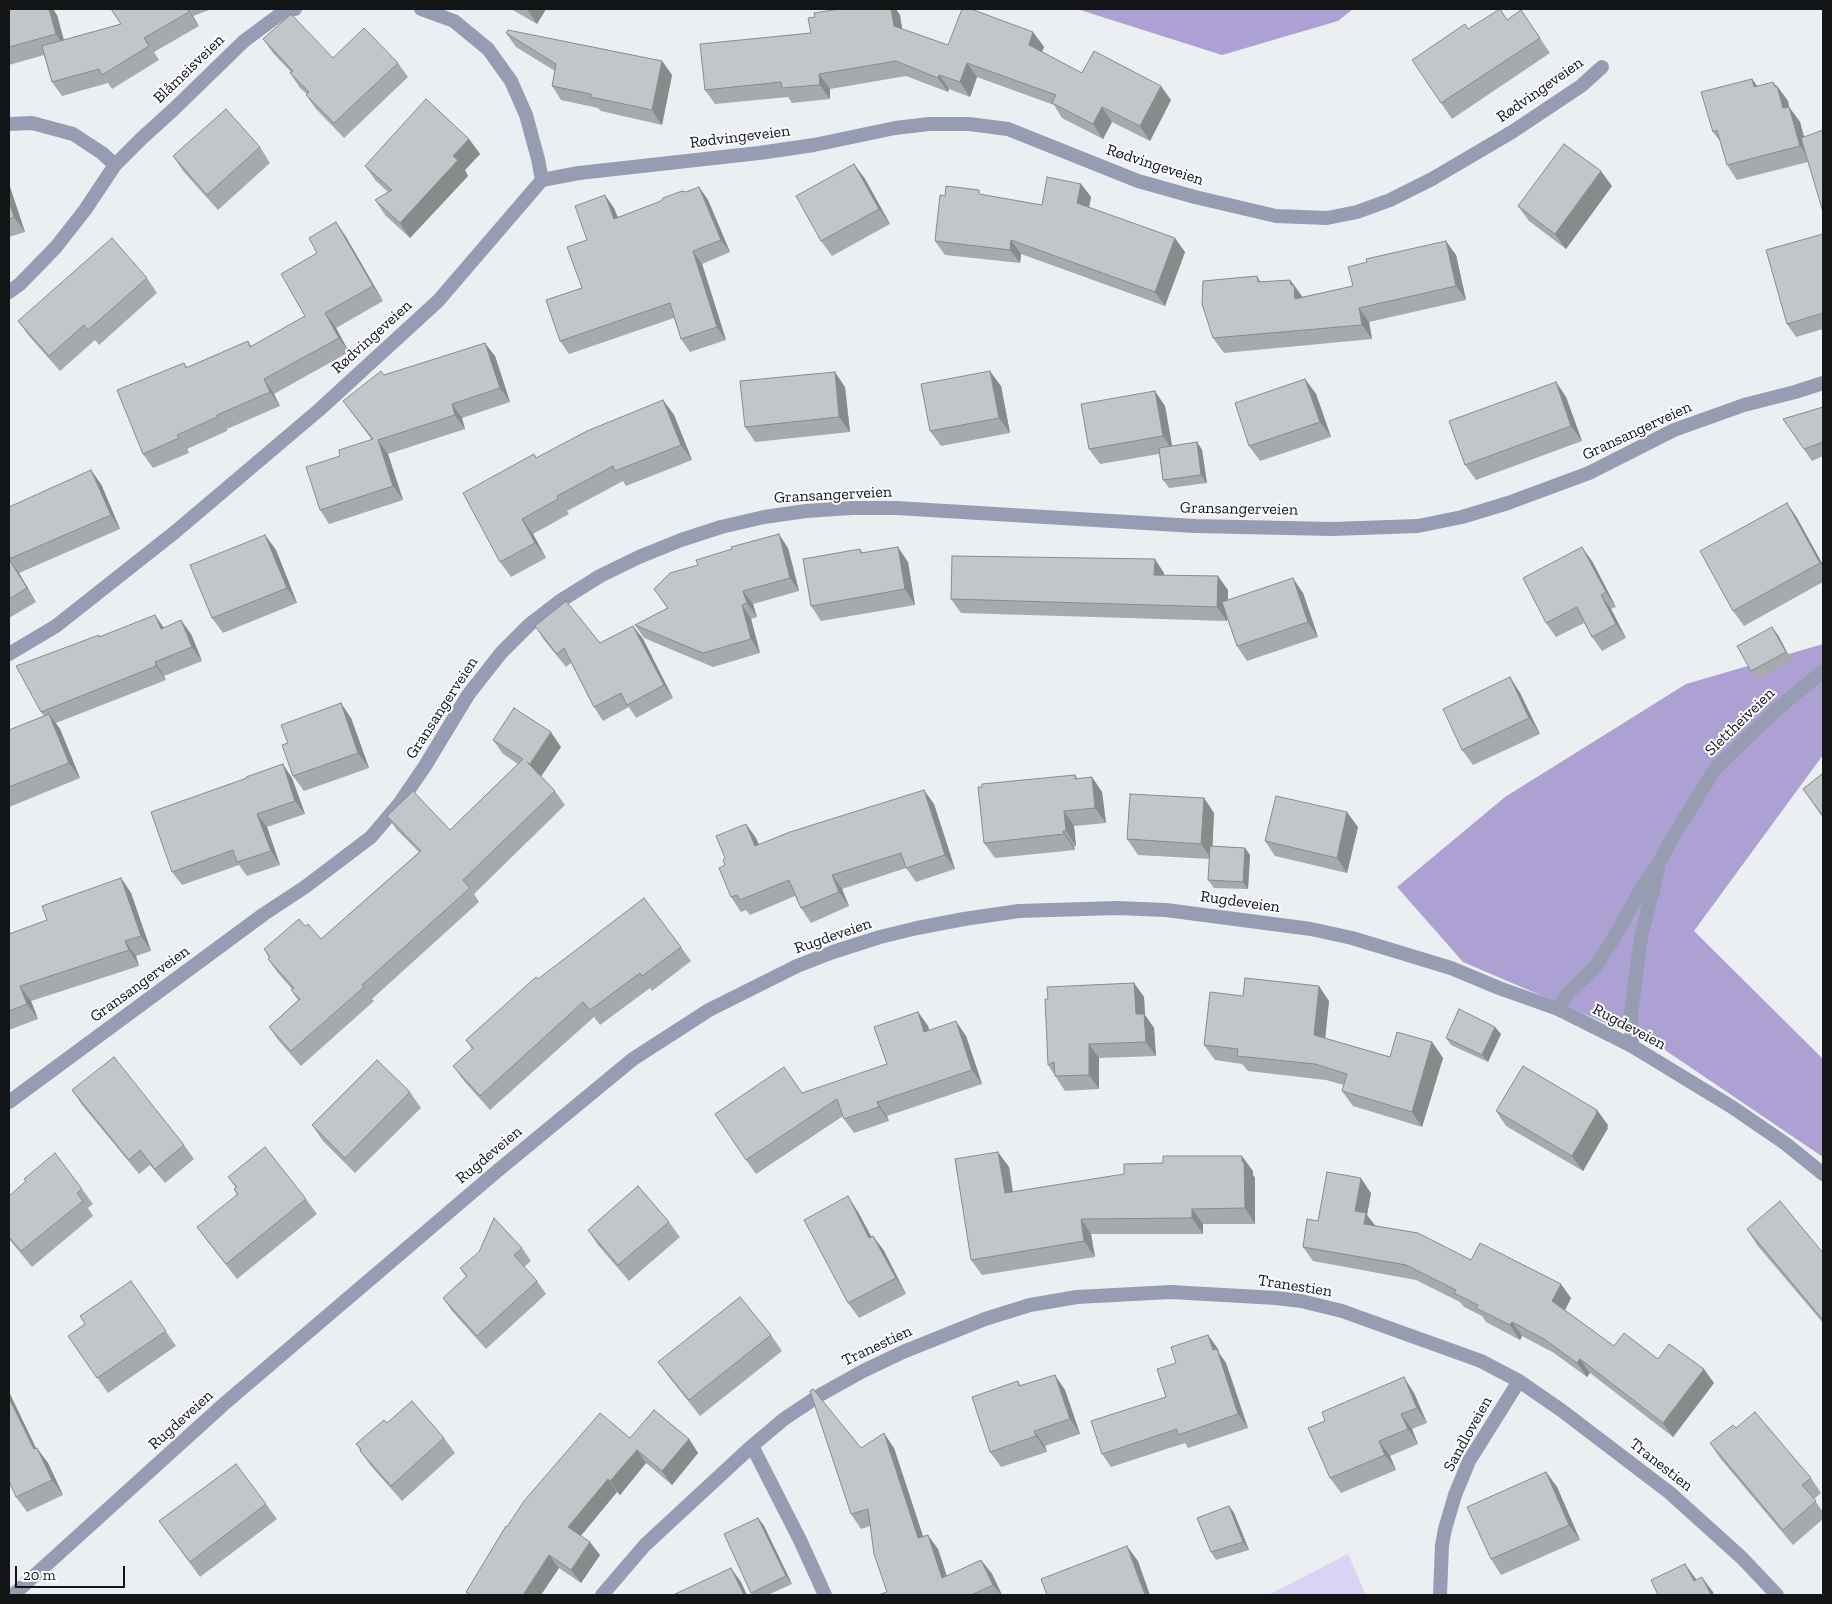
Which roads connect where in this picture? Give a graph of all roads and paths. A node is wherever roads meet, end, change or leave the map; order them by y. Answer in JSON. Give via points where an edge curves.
{"nodes":[{"id":1,"x":295,"y":9,"type":"edge"},
{"id":2,"x":421,"y":9,"type":"edge"},
{"id":3,"x":1602,"y":67,"type":"dead end"},
{"id":4,"x":9,"y":124,"type":"edge"},
{"id":5,"x":115,"y":165,"type":"junction"},
{"id":6,"x":542,"y":180,"type":"junction"},
{"id":7,"x":9,"y":292,"type":"edge"},
{"id":8,"x":1823,"y":383,"type":"edge"},
{"id":9,"x":9,"y":654,"type":"edge"},
{"id":10,"x":1823,"y":671,"type":"edge"},
{"id":11,"x":1661,"y":860,"type":"junction"},
{"id":12,"x":1558,"y":1009,"type":"junction"},
{"id":13,"x":1632,"y":1046,"type":"junction"},
{"id":14,"x":9,"y":1102,"type":"edge"},
{"id":15,"x":1823,"y":1174,"type":"edge"},
{"id":16,"x":1519,"y":1381,"type":"junction"},
{"id":17,"x":752,"y":1446,"type":"junction"},
{"id":18,"x":13,"y":1595,"type":"edge"},
{"id":19,"x":602,"y":1595,"type":"edge"},
{"id":20,"x":825,"y":1595,"type":"edge"},
{"id":21,"x":1440,"y":1595,"type":"edge"},
{"id":22,"x":1777,"y":1595,"type":"edge"}],
"edges":[{"from":1,"to":5,"type":"street","name":"Blåmeisveien","via":[[283,12],[244,40]]},
{"from":2,"to":6,"type":"street","via":[[454,21],[488,50],[511,81],[526,116]]},
{"from":3,"to":6,"type":"street","name":"Rødvingeveien","via":[[1581,86],[1512,132],[1432,179],[1390,200],[1327,218],[1276,216],[1195,197],[1138,181],[1008,129],[969,124],[894,128],[814,145]]},
{"from":4,"to":5,"type":"street","via":[[32,123],[73,134]]},
{"from":5,"to":7,"type":"street","name":"Blåmeisveien","via":[[56,247]]},
{"from":6,"to":9,"type":"street","name":"Rødvingeveien","via":[[438,301],[319,410],[175,532],[56,626]]},
{"from":8,"to":14,"type":"street","name":"Gransangerveien","via":[[1744,405],[1674,430],[1589,473],[1508,503],[1418,526],[1332,529],[1195,526],[852,508],[764,517],[681,540],[600,576],[530,624],[501,653],[468,695],[425,766],[371,837]]},
{"from":10,"to":11,"type":"street","name":"Slettheiveien","via":[[1775,711],[1715,769]]},
{"from":11,"to":12,"type":"street","name":"Slettheiveien","via":[[1594,968],[1567,994]]},
{"from":11,"to":13,"type":"street","name":"Slettheiveien","via":[[1641,937],[1630,1014]]},
{"from":12,"to":13,"type":"street","name":"Rugdeveien"},
{"from":12,"to":18,"type":"street","name":"Rugdeveien","via":[[1451,968],[1352,938],[1311,929],[1166,910],[1019,911],[917,928],[833,952],[797,966],[709,1010],[633,1059],[224,1404]]},
{"from":13,"to":15,"type":"street","name":"Rugdeveien","via":[[1740,1112]]},
{"from":16,"to":17,"type":"street","name":"Tranestien","via":[[1481,1361],[1350,1314],[1301,1301],[1171,1292],[1077,1297],[1030,1305],[985,1319],[903,1352],[820,1394]]},
{"from":16,"to":21,"type":"street","name":"Sandloveien","via":[[1469,1461],[1455,1495],[1444,1529]]},
{"from":16,"to":22,"type":"street","name":"Tranestien","via":[[1670,1493],[1742,1558]]},
{"from":17,"to":19,"type":"street","name":"Tranestien","via":[[645,1545]]},
{"from":17,"to":20,"type":"street"}]}
